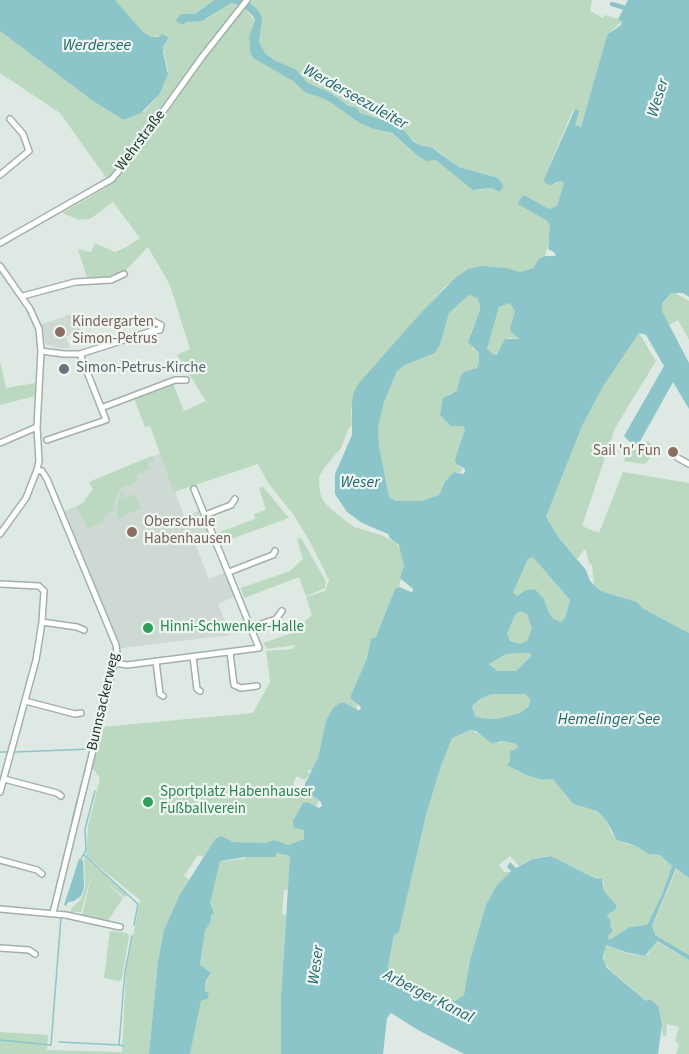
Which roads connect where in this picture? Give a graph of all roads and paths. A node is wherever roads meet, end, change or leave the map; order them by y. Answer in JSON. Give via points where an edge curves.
{"nodes":[{"id":1,"x":247,"y":0,"type":"edge"},
{"id":2,"x":10,"y":119,"type":"dead end"},
{"id":3,"x":0,"y":175,"type":"edge"},
{"id":4,"x":0,"y":243,"type":"edge"},
{"id":5,"x":0,"y":266,"type":"edge"},
{"id":6,"x":124,"y":274,"type":"dead end"},
{"id":7,"x":22,"y":296,"type":"junction"},
{"id":8,"x":152,"y":331,"type":"dead end"},
{"id":9,"x":41,"y":351,"type":"junction"},
{"id":10,"x":80,"y":354,"type":"junction"},
{"id":11,"x":186,"y":380,"type":"dead end"},
{"id":12,"x":101,"y":408,"type":"junction"},
{"id":13,"x":37,"y":427,"type":"junction"},
{"id":14,"x":47,"y":440,"type":"dead end"},
{"id":15,"x":0,"y":442,"type":"edge"},
{"id":16,"x":678,"y":458,"type":"dead end"},
{"id":17,"x":689,"y":464,"type":"edge"},
{"id":18,"x":37,"y":470,"type":"junction"},
{"id":19,"x":195,"y":489,"type":"dead end"},
{"id":20,"x":235,"y":499,"type":"dead end"},
{"id":21,"x":205,"y":515,"type":"junction"},
{"id":22,"x":0,"y":534,"type":"edge"},
{"id":23,"x":275,"y":551,"type":"dead end"},
{"id":24,"x":229,"y":572,"type":"junction"},
{"id":25,"x":0,"y":584,"type":"edge"},
{"id":26,"x":282,"y":611,"type":"dead end"},
{"id":27,"x":42,"y":622,"type":"junction"},
{"id":28,"x":252,"y":627,"type":"junction"},
{"id":29,"x":84,"y":630,"type":"dead end"},
{"id":30,"x":230,"y":652,"type":"junction"},
{"id":31,"x":193,"y":657,"type":"junction"},
{"id":32,"x":156,"y":662,"type":"junction"},
{"id":33,"x":115,"y":663,"type":"junction"},
{"id":34,"x":256,"y":686,"type":"dead end"},
{"id":35,"x":200,"y":691,"type":"dead end"},
{"id":36,"x":163,"y":696,"type":"dead end"},
{"id":37,"x":25,"y":701,"type":"junction"},
{"id":38,"x":81,"y":713,"type":"dead end"},
{"id":39,"x":4,"y":779,"type":"junction"},
{"id":40,"x":0,"y":792,"type":"edge"},
{"id":41,"x":61,"y":796,"type":"dead end"},
{"id":42,"x":0,"y":860,"type":"edge"},
{"id":43,"x":42,"y":874,"type":"dead end"},
{"id":44,"x":0,"y":909,"type":"edge"},
{"id":45,"x":52,"y":913,"type":"junction"},
{"id":46,"x":120,"y":927,"type":"dead end"},
{"id":47,"x":0,"y":948,"type":"edge"},
{"id":48,"x":34,"y":954,"type":"dead end"}],
"edges":[{"from":1,"to":4,"type":"street","name":"Wehrstraße","via":[[112,179]]},
{"from":2,"to":3,"type":"street","via":[[23,134],[29,151]]},
{"from":5,"to":7,"type":"street"},
{"from":6,"to":7,"type":"street"},
{"from":7,"to":9,"type":"street","via":[[36,323]]},
{"from":8,"to":10,"type":"street"},
{"from":9,"to":10,"type":"street"},
{"from":9,"to":13,"type":"street"},
{"from":10,"to":12,"type":"street"},
{"from":11,"to":12,"type":"street","via":[[175,380]]},
{"from":12,"to":14,"type":"street","via":[[106,420]]},
{"from":13,"to":15,"type":"street"},
{"from":13,"to":18,"type":"street"},
{"from":16,"to":17,"type":"street"},
{"from":18,"to":22,"type":"street","via":[[26,498]]},
{"from":18,"to":33,"type":"street","name":"Bunnsackerweg","via":[[47,479],[116,645]]},
{"from":19,"to":21,"type":"street"},
{"from":20,"to":21,"type":"street","via":[[231,506]]},
{"from":21,"to":24,"type":"street"},
{"from":23,"to":24,"type":"street"},
{"from":24,"to":28,"type":"street"},
{"from":25,"to":27,"type":"street","via":[[43,588]]},
{"from":26,"to":28,"type":"street","via":[[276,619]]},
{"from":27,"to":29,"type":"street"},
{"from":27,"to":37,"type":"street"},
{"from":28,"to":30,"type":"street","via":[[259,648]]},
{"from":30,"to":31,"type":"street"},
{"from":30,"to":34,"type":"street","via":[[234,685]]},
{"from":31,"to":32,"type":"street"},
{"from":31,"to":35,"type":"street"},
{"from":32,"to":33,"type":"street"},
{"from":32,"to":36,"type":"street"},
{"from":33,"to":45,"type":"street","name":"Bunnsackerweg"},
{"from":37,"to":38,"type":"street"},
{"from":37,"to":39,"type":"street"},
{"from":39,"to":40,"type":"street"},
{"from":39,"to":41,"type":"street"},
{"from":42,"to":43,"type":"street"},
{"from":44,"to":45,"type":"street"},
{"from":45,"to":46,"type":"street"},
{"from":47,"to":48,"type":"street","via":[[29,950]]}]}
